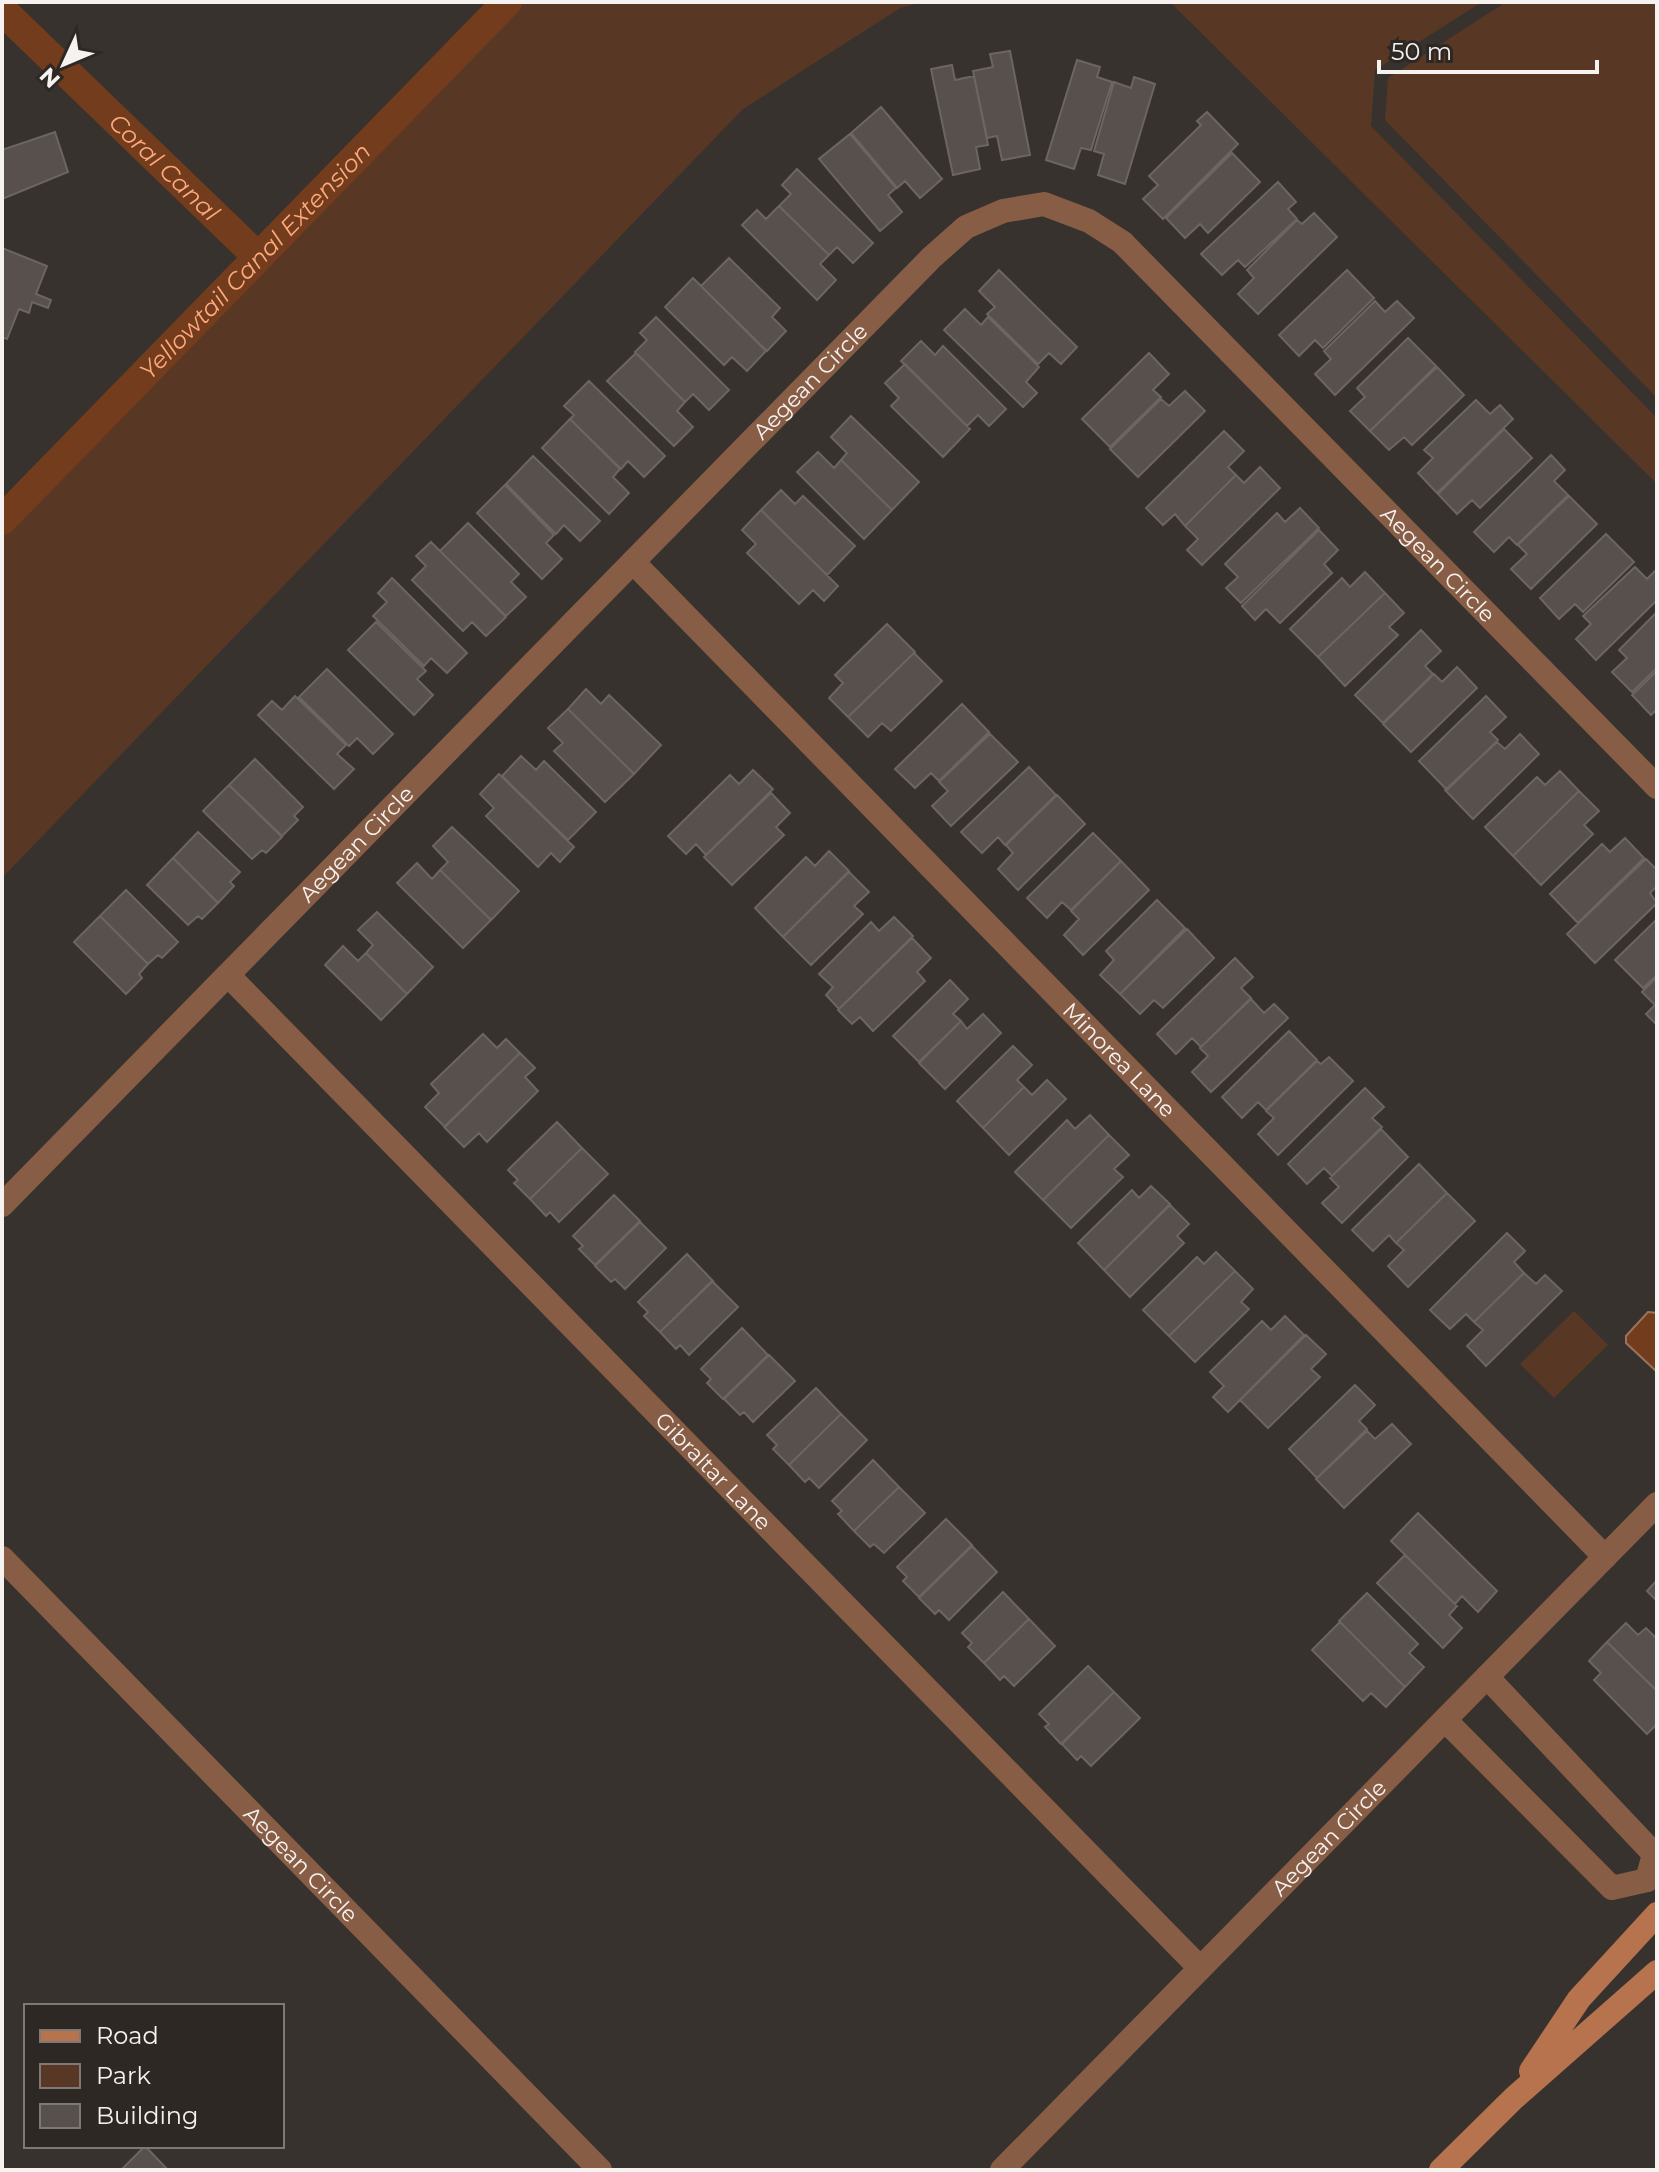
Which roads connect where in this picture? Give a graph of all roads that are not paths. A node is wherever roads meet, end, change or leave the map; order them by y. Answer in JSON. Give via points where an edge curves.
{"nodes":[{"id":1,"x":633,"y":562,"type":"junction"},
{"id":2,"x":1657,"y":787,"type":"edge"},
{"id":3,"x":228,"y":975,"type":"junction"},
{"id":4,"x":2,"y":1205,"type":"edge"},
{"id":5,"x":1657,"y":1504,"type":"edge"},
{"id":6,"x":1605,"y":1557,"type":"junction"},
{"id":7,"x":2,"y":1558,"type":"edge"},
{"id":8,"x":1487,"y":1677,"type":"junction"},
{"id":9,"x":1445,"y":1720,"type":"junction"},
{"id":10,"x":1652,"y":1885,"type":"edge"},
{"id":11,"x":1657,"y":1914,"type":"edge"},
{"id":12,"x":1200,"y":1968,"type":"junction"},
{"id":13,"x":1657,"y":1972,"type":"edge"},
{"id":14,"x":1514,"y":2098,"type":"junction"},
{"id":15,"x":600,"y":2170,"type":"edge"},
{"id":16,"x":1002,"y":2170,"type":"edge"},
{"id":17,"x":1441,"y":2170,"type":"edge"}],
"edges":[{"from":1,"to":2,"type":"street","name":"Aegean Circle","via":[[966,227],[1003,211],[1044,204],[1089,221],[1122,242]]},
{"from":1,"to":3,"type":"street","name":"Aegean Circle"},
{"from":1,"to":6,"type":"street","name":"Minorea Lane"},
{"from":3,"to":4,"type":"street","name":"Aegean Circle"},
{"from":3,"to":12,"type":"street","name":"Gibraltar Lane"},
{"from":5,"to":6,"type":"street","name":"Aegean Circle"},
{"from":6,"to":8,"type":"street","name":"Aegean Circle"},
{"from":7,"to":15,"type":"street","name":"Aegean Circle"},
{"from":8,"to":9,"type":"street","name":"Aegean Circle"},
{"from":8,"to":10,"type":"street","via":[[1654,1854]]},
{"from":9,"to":10,"type":"street","via":[[1612,1888]]},
{"from":9,"to":12,"type":"street","name":"Aegean Circle"},
{"from":11,"to":14,"type":"street","via":[[1579,1999]]},
{"from":12,"to":16,"type":"street","name":"Aegean Circle"},
{"from":13,"to":14,"type":"street"},
{"from":14,"to":17,"type":"street"}]}
